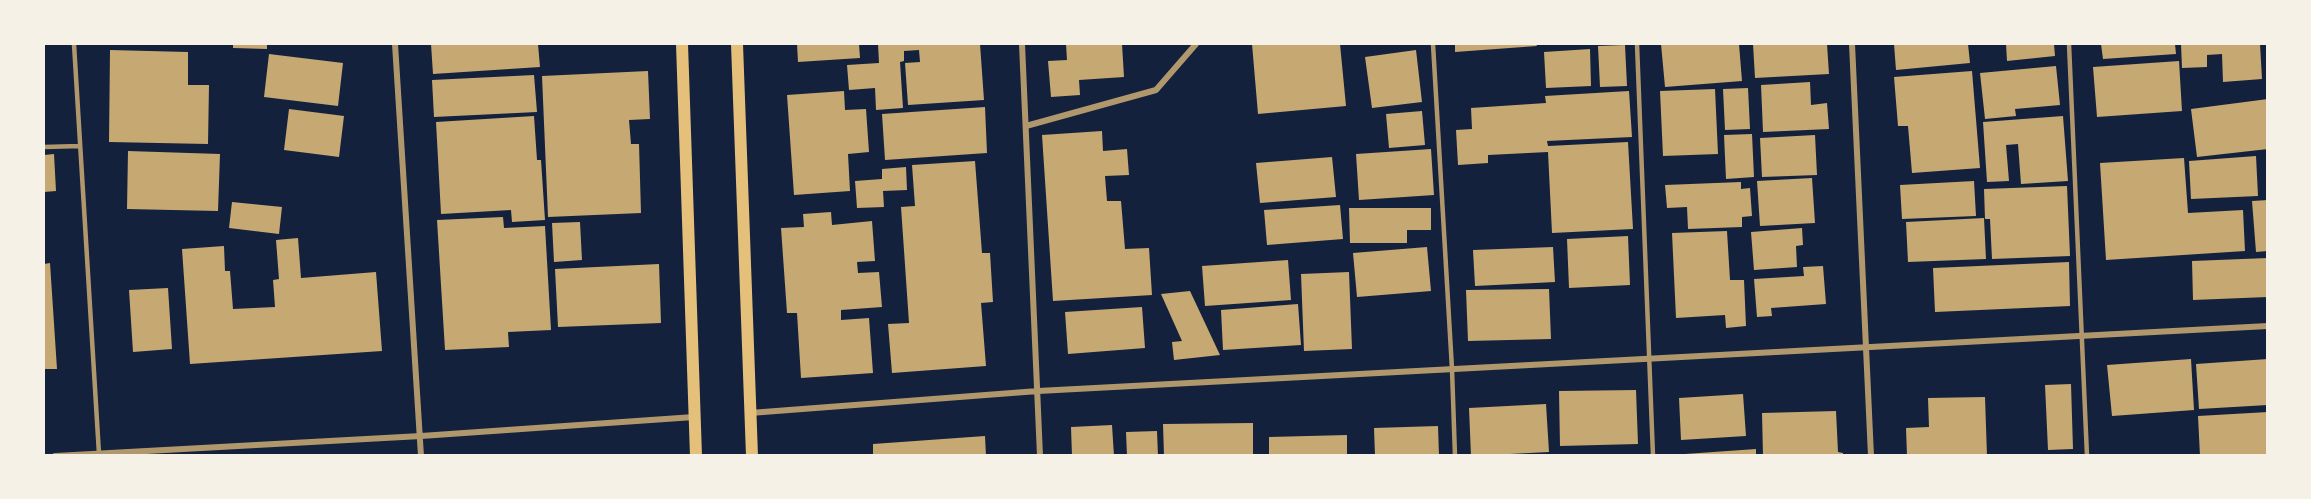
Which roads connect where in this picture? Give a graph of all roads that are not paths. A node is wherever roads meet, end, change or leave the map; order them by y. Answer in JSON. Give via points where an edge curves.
{"nodes":[{"id":1,"x":74,"y":44,"type":"edge"},
{"id":2,"x":395,"y":44,"type":"edge"},
{"id":3,"x":682,"y":44,"type":"edge"},
{"id":4,"x":736,"y":44,"type":"edge"},
{"id":5,"x":1022,"y":44,"type":"edge"},
{"id":6,"x":1196,"y":44,"type":"edge"},
{"id":7,"x":1433,"y":44,"type":"edge"},
{"id":8,"x":1637,"y":44,"type":"edge"},
{"id":9,"x":1852,"y":44,"type":"edge"},
{"id":10,"x":2069,"y":44,"type":"edge"},
{"id":11,"x":1026,"y":126,"type":"junction"},
{"id":12,"x":80,"y":146,"type":"junction"},
{"id":13,"x":44,"y":147,"type":"edge"},
{"id":14,"x":2268,"y":326,"type":"edge"},
{"id":15,"x":2082,"y":336,"type":"junction"},
{"id":16,"x":1867,"y":347,"type":"junction"},
{"id":17,"x":1650,"y":359,"type":"junction"},
{"id":18,"x":1452,"y":369,"type":"junction"},
{"id":19,"x":1038,"y":391,"type":"junction"},
{"id":20,"x":750,"y":413,"type":"junction"},
{"id":21,"x":694,"y":417,"type":"junction"},
{"id":22,"x":421,"y":436,"type":"junction"},
{"id":23,"x":99,"y":454,"type":"junction"},
{"id":24,"x":55,"y":456,"type":"edge"},
{"id":25,"x":421,"y":456,"type":"edge"},
{"id":26,"x":696,"y":456,"type":"edge"},
{"id":27,"x":752,"y":456,"type":"edge"},
{"id":28,"x":1041,"y":456,"type":"edge"},
{"id":29,"x":1455,"y":456,"type":"edge"},
{"id":30,"x":1653,"y":456,"type":"edge"},
{"id":31,"x":1871,"y":456,"type":"edge"},
{"id":32,"x":2087,"y":456,"type":"edge"}],
"edges":[{"from":1,"to":12,"type":"lane"},
{"from":2,"to":22,"type":"street"},
{"from":3,"to":21,"type":"main road"},
{"from":4,"to":20,"type":"main road"},
{"from":5,"to":11,"type":"street"},
{"from":6,"to":11,"type":"street","via":[[1156,90]]},
{"from":7,"to":18,"type":"lane"},
{"from":8,"to":17,"type":"lane"},
{"from":9,"to":16,"type":"street"},
{"from":10,"to":15,"type":"lane"},
{"from":11,"to":19,"type":"street"},
{"from":12,"to":13,"type":"lane"},
{"from":12,"to":23,"type":"lane"},
{"from":14,"to":15,"type":"street"},
{"from":15,"to":16,"type":"street"},
{"from":15,"to":32,"type":"lane"},
{"from":16,"to":17,"type":"street"},
{"from":16,"to":31,"type":"street"},
{"from":17,"to":18,"type":"street"},
{"from":17,"to":30,"type":"lane"},
{"from":18,"to":19,"type":"street"},
{"from":18,"to":29,"type":"lane"},
{"from":19,"to":20,"type":"street"},
{"from":19,"to":28,"type":"street"},
{"from":20,"to":27,"type":"main road"},
{"from":21,"to":22,"type":"street"},
{"from":21,"to":26,"type":"main road"},
{"from":22,"to":23,"type":"street"},
{"from":22,"to":25,"type":"street"},
{"from":23,"to":24,"type":"street"}]}
